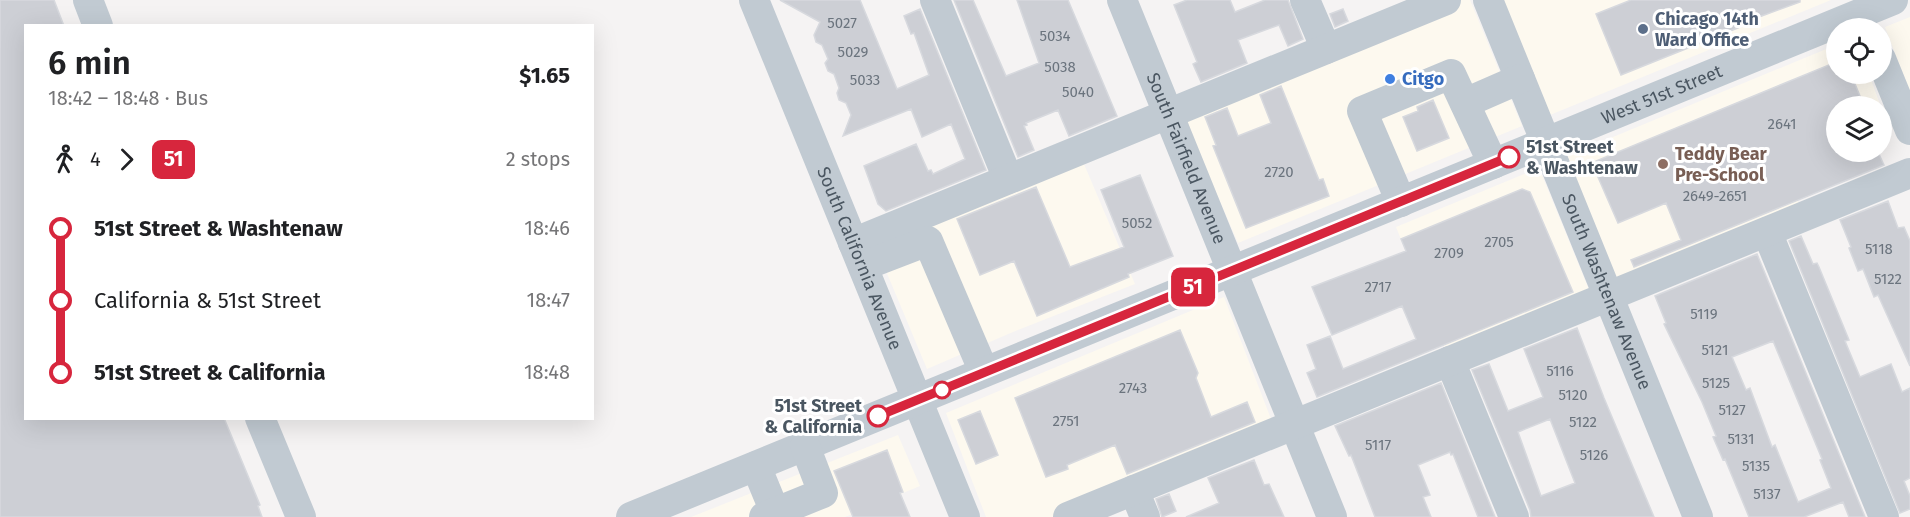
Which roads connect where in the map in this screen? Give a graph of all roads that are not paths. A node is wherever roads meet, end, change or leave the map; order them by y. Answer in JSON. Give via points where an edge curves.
{"nodes":[{"id":1,"x":88,"y":0,"type":"edge"},
{"id":2,"x":754,"y":0,"type":"edge"},
{"id":3,"x":935,"y":0,"type":"edge"},
{"id":4,"x":1122,"y":0,"type":"edge"},
{"id":5,"x":1305,"y":0,"type":"edge"},
{"id":6,"x":1446,"y":0,"type":"edge"},
{"id":7,"x":1488,"y":0,"type":"edge"},
{"id":8,"x":1893,"y":0,"type":"edge"},
{"id":9,"x":1863,"y":14,"type":"edge"},
{"id":10,"x":97,"y":24,"type":"edge"},
{"id":11,"x":1326,"y":49,"type":"junction"},
{"id":12,"x":1520,"y":79,"type":"junction"},
{"id":13,"x":1891,"y":84,"type":"edge"},
{"id":14,"x":1465,"y":103,"type":"junction"},
{"id":15,"x":1168,"y":114,"type":"junction"},
{"id":16,"x":1910,"y":130,"type":"edge"},
{"id":17,"x":1546,"y":142,"type":"junction"},
{"id":18,"x":1493,"y":164,"type":"junction"},
{"id":19,"x":1910,"y":173,"type":"edge"},
{"id":20,"x":1008,"y":179,"type":"junction"},
{"id":21,"x":1401,"y":202,"type":"junction"},
{"id":22,"x":1767,"y":232,"type":"junction"},
{"id":23,"x":858,"y":254,"type":"junction"},
{"id":24,"x":1232,"y":271,"type":"junction"},
{"id":25,"x":1608,"y":296,"type":"junction"},
{"id":26,"x":1450,"y":361,"type":"junction"},
{"id":27,"x":984,"y":372,"type":"junction"},
{"id":28,"x":917,"y":400,"type":"junction"},
{"id":29,"x":261,"y":420,"type":"edge"},
{"id":30,"x":1295,"y":424,"type":"junction"},
{"id":31,"x":805,"y":446,"type":"junction"},
{"id":32,"x":756,"y":466,"type":"junction"},
{"id":33,"x":1140,"y":503,"type":"edge"},
{"id":34,"x":772,"y":516,"type":"edge"},
{"id":35,"x":301,"y":517,"type":"edge"},
{"id":36,"x":631,"y":517,"type":"edge"},
{"id":37,"x":965,"y":517,"type":"edge"},
{"id":38,"x":1068,"y":517,"type":"edge"},
{"id":39,"x":1332,"y":517,"type":"edge"},
{"id":40,"x":1514,"y":517,"type":"edge"},
{"id":41,"x":1698,"y":517,"type":"edge"},
{"id":42,"x":1884,"y":517,"type":"edge"}],
"edges":[{"from":1,"to":10,"type":"street"},
{"from":2,"to":23,"type":"street","name":"South California Avenue"},
{"from":3,"to":20,"type":"street"},
{"from":4,"to":15,"type":"street","name":"South Fairfield Avenue"},
{"from":5,"to":11,"type":"street"},
{"from":6,"to":11,"type":"street"},
{"from":7,"to":12,"type":"street","name":"South Washtenaw Avenue"},
{"from":8,"to":9,"type":"street","name":"West 51st Street"},
{"from":9,"to":17,"type":"street","name":"West 51st Street"},
{"from":11,"to":15,"type":"street"},
{"from":12,"to":14,"type":"street"},
{"from":12,"to":17,"type":"street","name":"South Washtenaw Avenue"},
{"from":13,"to":16,"type":"street"},
{"from":14,"to":18,"type":"street"},
{"from":14,"to":21,"type":"street","via":[[1451,74],[1362,111]]},
{"from":15,"to":20,"type":"street"},
{"from":15,"to":24,"type":"street","name":"South Fairfield Avenue"},
{"from":17,"to":18,"type":"street","name":"West 51st Street"},
{"from":17,"to":25,"type":"street","name":"South Washtenaw Avenue"},
{"from":18,"to":21,"type":"street","name":"West 51st Street"},
{"from":19,"to":22,"type":"street"},
{"from":20,"to":23,"type":"street"},
{"from":21,"to":24,"type":"street","name":"West 51st Street"},
{"from":22,"to":25,"type":"street"},
{"from":22,"to":42,"type":"street"},
{"from":23,"to":27,"type":"street","via":[[928,241]]},
{"from":23,"to":28,"type":"street","name":"South California Avenue"},
{"from":24,"to":27,"type":"street","name":"West 51st Street"},
{"from":24,"to":30,"type":"street","name":"South Fairfield Avenue"},
{"from":25,"to":26,"type":"street"},
{"from":25,"to":41,"type":"street","name":"South Washtenaw Avenue"},
{"from":26,"to":30,"type":"street"},
{"from":26,"to":40,"type":"street"},
{"from":27,"to":28,"type":"street","name":"West 51st Street"},
{"from":28,"to":31,"type":"street","name":"West 51st Street"},
{"from":28,"to":37,"type":"street","name":"South California Avenue"},
{"from":29,"to":35,"type":"street"},
{"from":30,"to":33,"type":"street"},
{"from":30,"to":39,"type":"street","name":"South Fairfield Avenue"},
{"from":31,"to":32,"type":"street","name":"West 51st Street"},
{"from":31,"to":34,"type":"street","via":[[823,493]]},
{"from":32,"to":34,"type":"street"},
{"from":32,"to":36,"type":"street","name":"West 51st Street"},
{"from":33,"to":38,"type":"street"}]}
